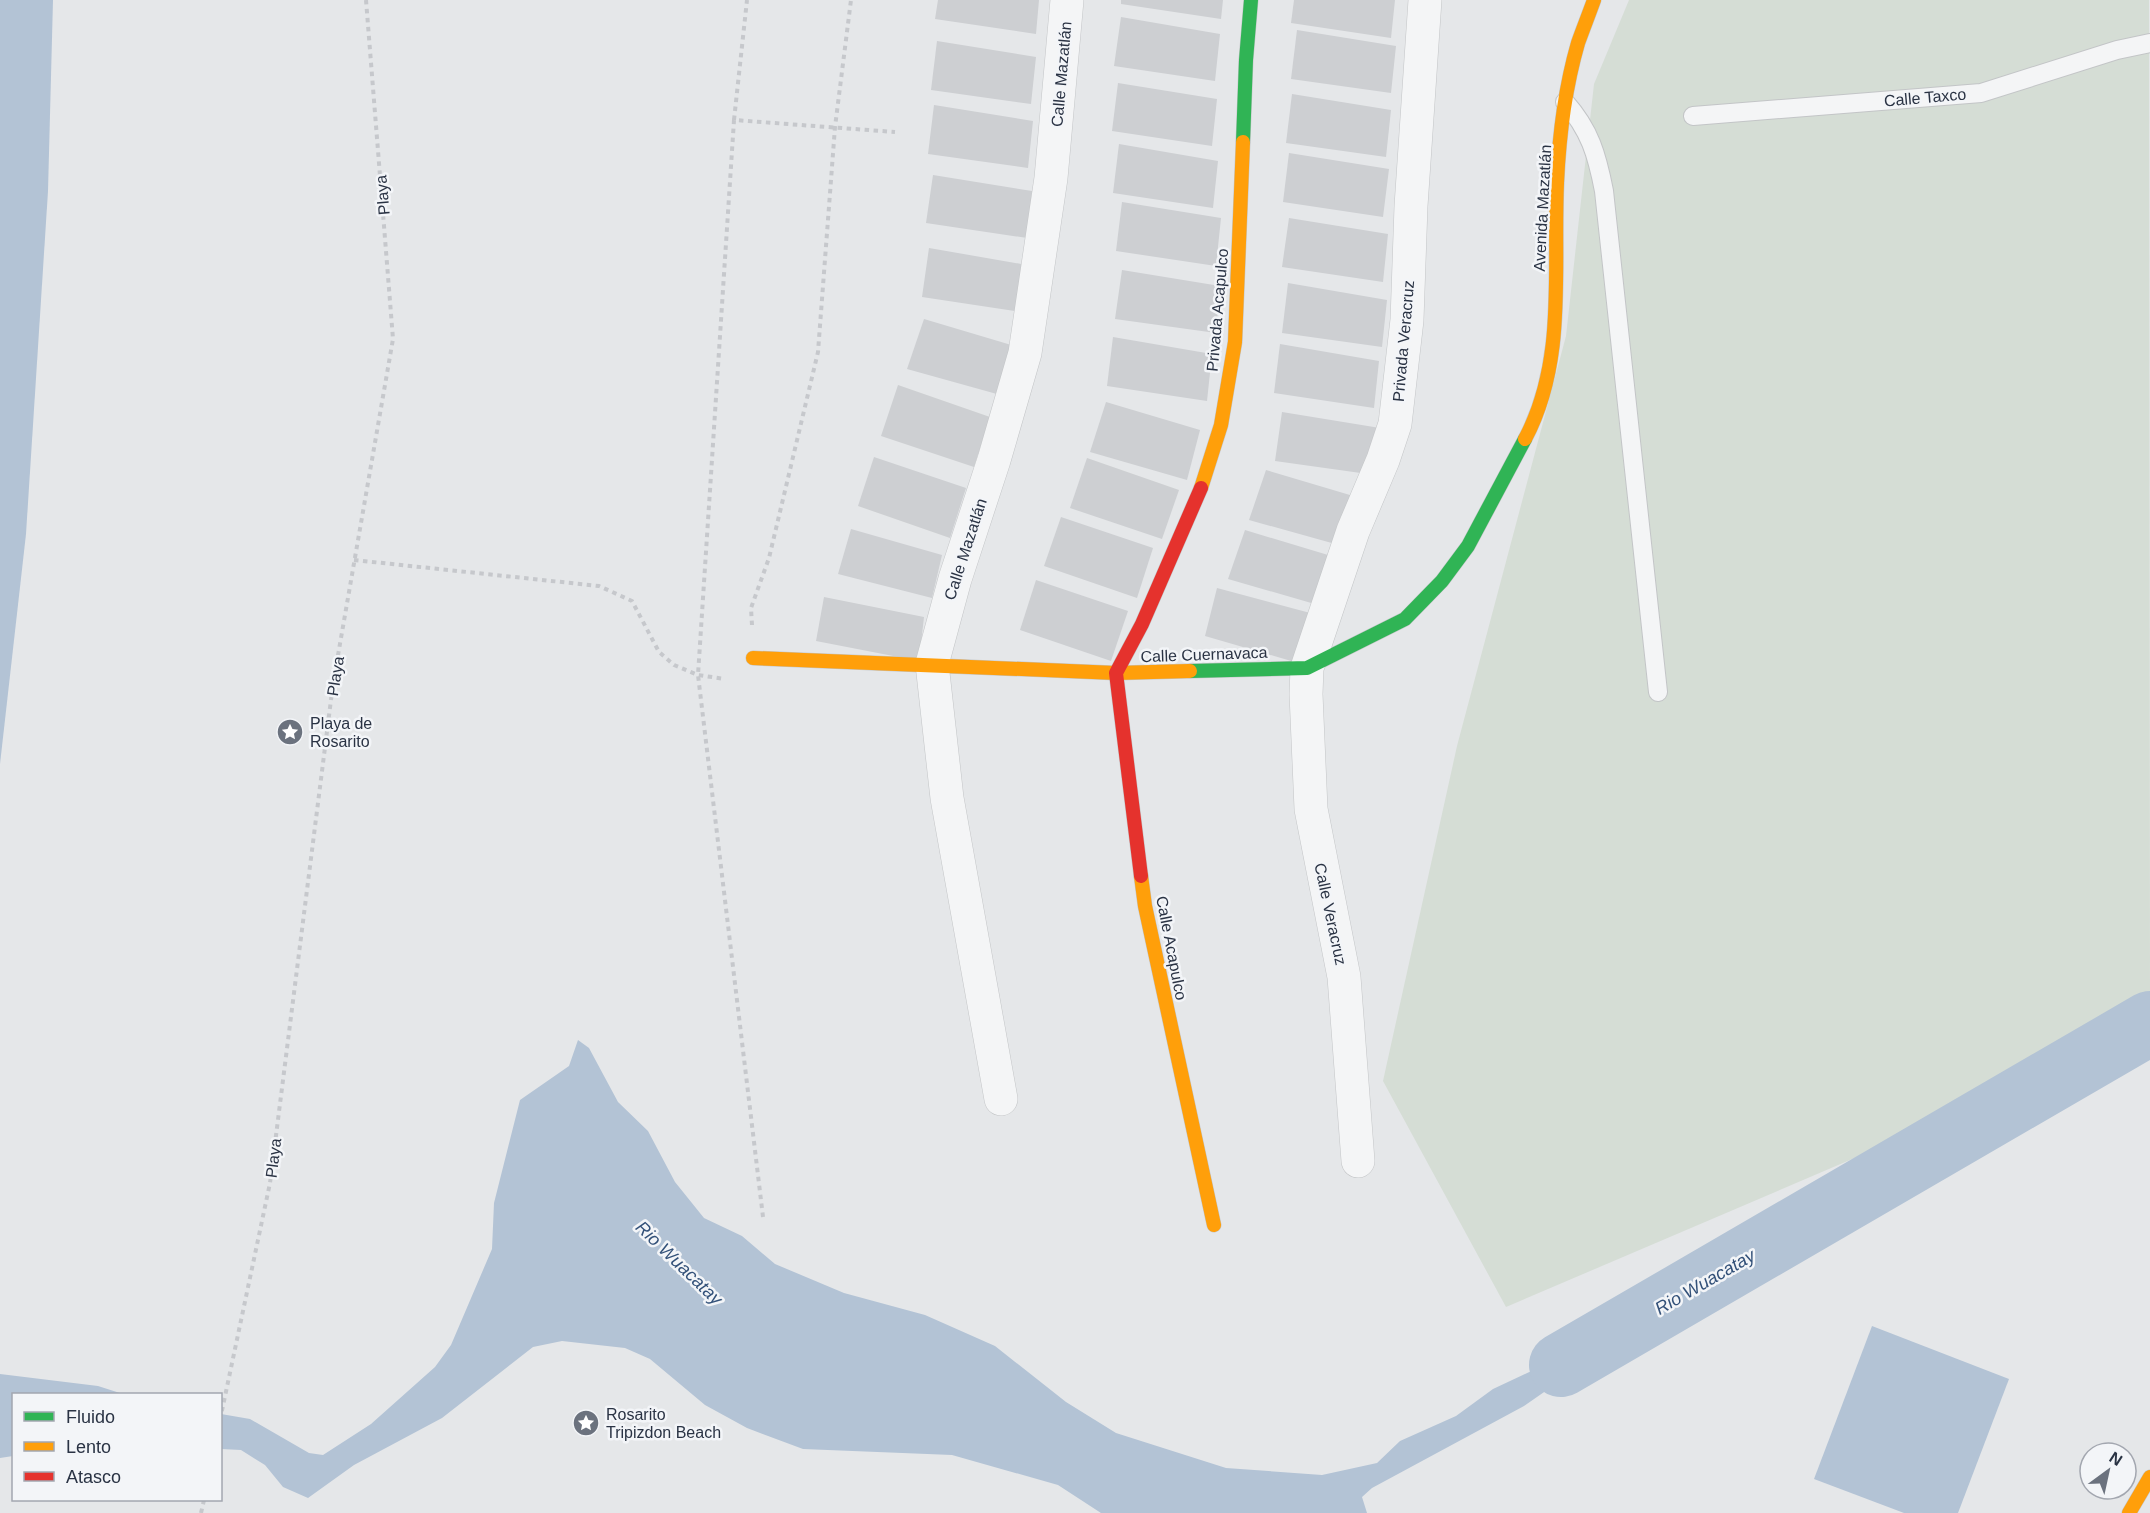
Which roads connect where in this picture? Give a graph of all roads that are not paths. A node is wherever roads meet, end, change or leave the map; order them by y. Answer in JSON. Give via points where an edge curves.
{"nodes":[{"id":1,"x":1067,"y":0,"type":"edge"},
{"id":2,"x":1251,"y":0,"type":"edge"},
{"id":3,"x":1425,"y":0,"type":"edge"},
{"id":4,"x":1594,"y":0,"type":"edge"},
{"id":5,"x":2150,"y":43,"type":"edge"},
{"id":6,"x":1565,"y":102,"type":"junction"},
{"id":7,"x":1693,"y":116,"type":"dead end"},
{"id":8,"x":1535,"y":420,"type":"joint"},
{"id":9,"x":753,"y":658,"type":"road end"},
{"id":10,"x":932,"y":664,"type":"junction"},
{"id":11,"x":1307,"y":668,"type":"junction"},
{"id":12,"x":1116,"y":673,"type":"junction"},
{"id":13,"x":1658,"y":693,"type":"dead end"},
{"id":14,"x":1001,"y":1099,"type":"dead end"},
{"id":15,"x":1358,"y":1161,"type":"dead end"},
{"id":16,"x":1214,"y":1226,"type":"dead end"},
{"id":17,"x":2150,"y":1477,"type":"edge"},
{"id":18,"x":2129,"y":1513,"type":"edge"}],
"edges":[{"from":1,"to":10,"type":"street","name":"Calle Mazatlán","via":[[1051,178],[1025,353]]},
{"from":2,"to":12,"type":"street","name":"Privada Acapulco","via":[[1235,342],[1221,425],[1197,501]]},
{"from":3,"to":11,"type":"street","name":"Privada Veracruz","via":[[1407,320],[1395,424],[1353,531]]},
{"from":4,"to":6,"type":"street","name":"Avenida Mazatlán","via":[[1578,44]]},
{"from":5,"to":7,"type":"lane","name":"Calle Taxco","via":[[1981,93]]},
{"from":6,"to":8,"type":"street","name":"Avenida Mazatlán","via":[[1557,182],[1555,331],[1545,392]]},
{"from":6,"to":13,"type":"lane","via":[[1589,136],[1604,191]]},
{"from":8,"to":11,"type":"street","name":"Calle Cuernavaca","via":[[1468,546],[1425,601],[1405,619]]},
{"from":9,"to":10,"type":"street","name":"Calle Cuernavaca"},
{"from":10,"to":12,"type":"street","name":"Calle Cuernavaca"},
{"from":10,"to":14,"type":"street","name":"Calle Mazatlán","via":[[947,798]]},
{"from":11,"to":12,"type":"street","name":"Calle Cuernavaca"},
{"from":11,"to":15,"type":"street","name":"Calle Veracruz","via":[[1311,809],[1344,977]]},
{"from":12,"to":16,"type":"street","name":"Calle Acapulco","via":[[1145,906]]},
{"from":17,"to":18,"type":"street"}]}
